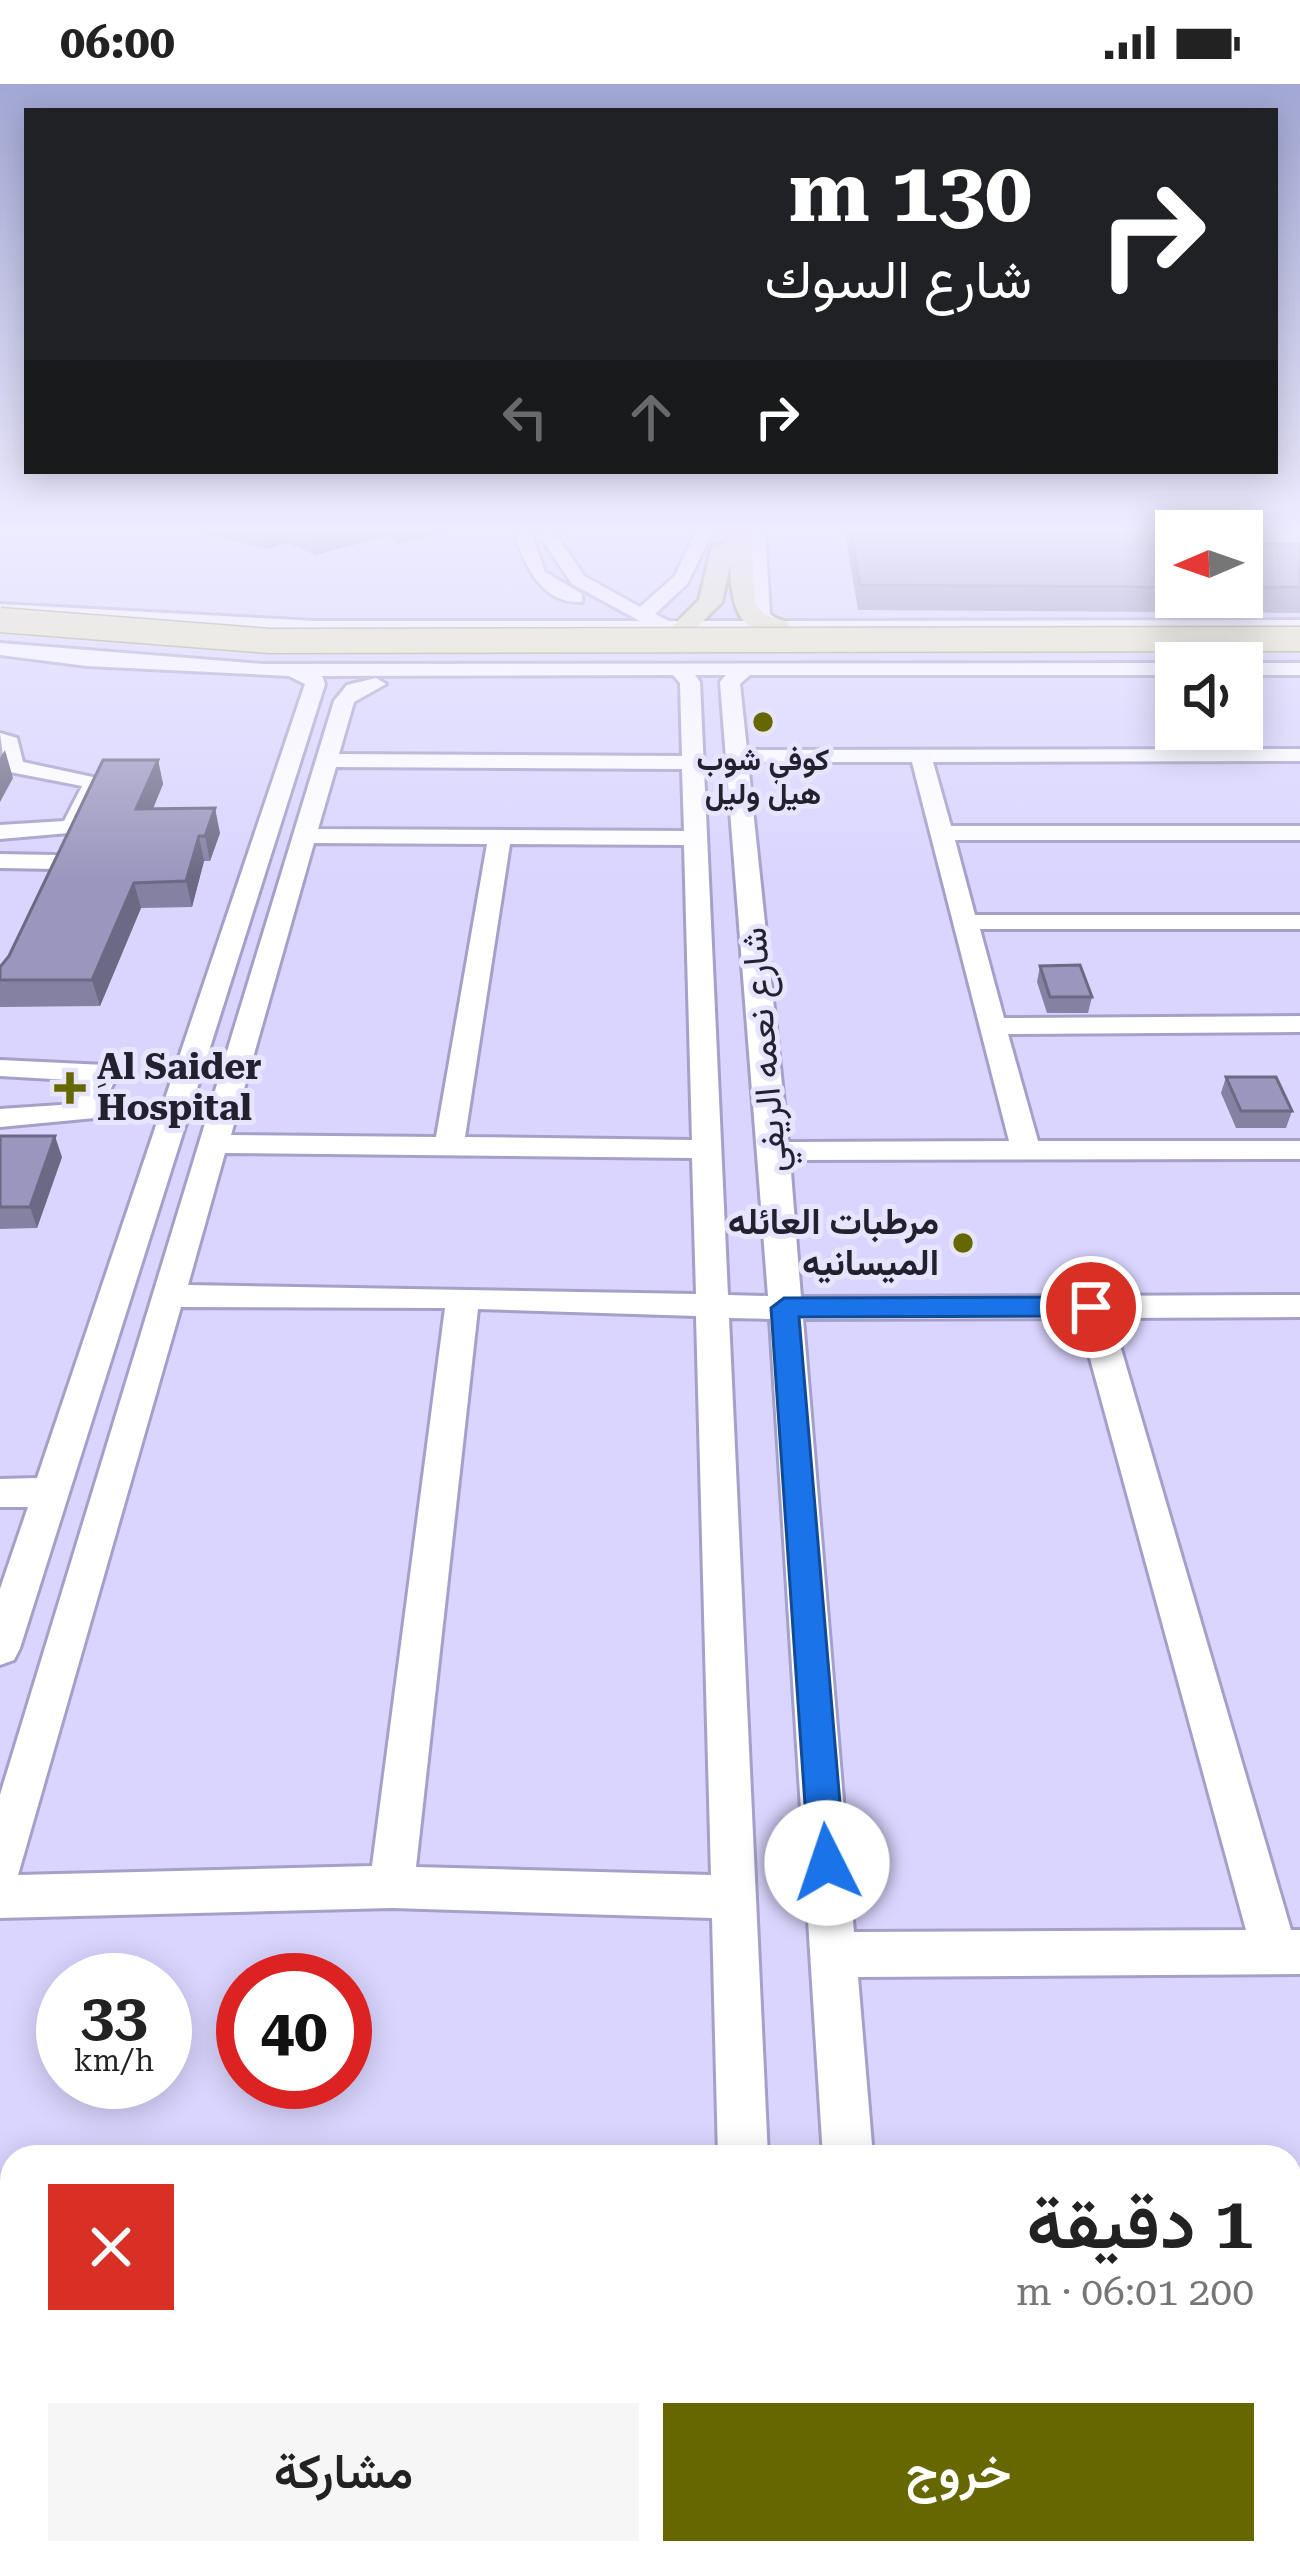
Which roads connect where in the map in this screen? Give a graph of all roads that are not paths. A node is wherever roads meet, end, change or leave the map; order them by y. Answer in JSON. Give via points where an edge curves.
{"nodes":[{"id":1,"x":0,"y":649,"type":"edge"},
{"id":2,"x":184,"y":649,"type":"edge"},
{"id":3,"x":560,"y":649,"type":"edge"},
{"id":4,"x":618,"y":649,"type":"edge"},
{"id":5,"x":824,"y":649,"type":"edge"},
{"id":6,"x":875,"y":649,"type":"edge"},
{"id":7,"x":1300,"y":655,"type":"edge"},
{"id":8,"x":0,"y":664,"type":"edge"},
{"id":9,"x":956,"y":669,"type":"junction"},
{"id":10,"x":1155,"y":669,"type":"edge"},
{"id":11,"x":1263,"y":669,"type":"edge"},
{"id":12,"x":1300,"y":669,"type":"edge"},
{"id":13,"x":790,"y":670,"type":"junction"},
{"id":14,"x":518,"y":671,"type":"junction"},
{"id":15,"x":680,"y":674,"type":"junction"},
{"id":16,"x":463,"y":676,"type":"junction"},
{"id":17,"x":737,"y":676,"type":"junction"},
{"id":18,"x":298,"y":682,"type":"junction"},
{"id":19,"x":1155,"y":682,"type":"edge"},
{"id":20,"x":1263,"y":682,"type":"edge"},
{"id":21,"x":1300,"y":682,"type":"edge"},
{"id":22,"x":376,"y":683,"type":"junction"},
{"id":23,"x":344,"y":701,"type":"junction"},
{"id":24,"x":0,"y":739,"type":"edge"},
{"id":25,"x":1242,"y":750,"type":"edge"},
{"id":26,"x":1245,"y":755,"type":"junction"},
{"id":27,"x":1300,"y":755,"type":"edge"},
{"id":28,"x":737,"y":756,"type":"junction"},
{"id":29,"x":921,"y":756,"type":"junction"},
{"id":30,"x":326,"y":760,"type":"junction"},
{"id":31,"x":693,"y":763,"type":"junction"},
{"id":32,"x":72,"y":827,"type":"junction"},
{"id":33,"x":2,"y":832,"type":"edge"},
{"id":34,"x":1300,"y":832,"type":"edge"},
{"id":35,"x":940,"y":833,"type":"junction"},
{"id":36,"x":304,"y":836,"type":"junction"},
{"id":37,"x":500,"y":837,"type":"junction"},
{"id":38,"x":696,"y":838,"type":"junction"},
{"id":39,"x":0,"y":861,"type":"edge"},
{"id":40,"x":967,"y":922,"type":"junction"},
{"id":41,"x":1300,"y":922,"type":"edge"},
{"id":42,"x":1300,"y":1024,"type":"edge"},
{"id":43,"x":993,"y":1026,"type":"junction"},
{"id":44,"x":0,"y":1068,"type":"edge"},
{"id":45,"x":227,"y":1098,"type":"junction"},
{"id":46,"x":181,"y":1099,"type":"junction"},
{"id":47,"x":0,"y":1118,"type":"edge"},
{"id":48,"x":213,"y":1144,"type":"junction"},
{"id":49,"x":448,"y":1147,"type":"junction"},
{"id":50,"x":709,"y":1149,"type":"junction"},
{"id":51,"x":1300,"y":1150,"type":"edge"},
{"id":52,"x":775,"y":1151,"type":"junction"},
{"id":53,"x":1026,"y":1151,"type":"junction"},
{"id":54,"x":167,"y":1297,"type":"junction"},
{"id":55,"x":463,"y":1297,"type":"junction"},
{"id":56,"x":715,"y":1306,"type":"junction"},
{"id":57,"x":1300,"y":1306,"type":"edge"},
{"id":58,"x":1091,"y":1307,"type":"junction"},
{"id":59,"x":784,"y":1308,"type":"junction"},
{"id":60,"x":51,"y":1492,"type":"junction"},
{"id":61,"x":0,"y":1493,"type":"edge"},
{"id":62,"x":0,"y":1648,"type":"edge"},
{"id":63,"x":0,"y":1867,"type":"edge"},
{"id":64,"x":392,"y":1888,"type":"junction"},
{"id":65,"x":0,"y":1897,"type":"edge"},
{"id":66,"x":734,"y":1897,"type":"junction"},
{"id":67,"x":1287,"y":1952,"type":"edge"},
{"id":68,"x":834,"y":1955,"type":"junction"},
{"id":69,"x":743,"y":2145,"type":"edge"},
{"id":70,"x":847,"y":2145,"type":"edge"}],
"edges":[{"from":1,"to":18,"type":"street"},
{"from":2,"to":7,"type":"main road","via":[[281,656]]},
{"from":3,"to":14,"type":"street","via":[[548,667]]},
{"from":4,"to":15,"type":"street","via":[[636,665]]},
{"from":5,"to":13,"type":"street","via":[[813,665]]},
{"from":6,"to":9,"type":"street","via":[[894,662]]},
{"from":8,"to":18,"type":"street"},
{"from":9,"to":10,"type":"street"},
{"from":9,"to":13,"type":"street"},
{"from":11,"to":12,"type":"street"},
{"from":13,"to":17,"type":"street"},
{"from":14,"to":15,"type":"street"},
{"from":14,"to":16,"type":"street"},
{"from":15,"to":16,"type":"street"},
{"from":15,"to":17,"type":"street"},
{"from":15,"to":31,"type":"street","name":"شارع نعمه الريفي"},
{"from":16,"to":18,"type":"street"},
{"from":16,"to":22,"type":"street"},
{"from":17,"to":19,"type":"street"},
{"from":17,"to":28,"type":"street","name":"شارع نعمه الريفي"},
{"from":18,"to":22,"type":"street"},
{"from":18,"to":23,"type":"street"},
{"from":18,"to":46,"type":"street"},
{"from":20,"to":21,"type":"street"},
{"from":22,"to":23,"type":"street"},
{"from":23,"to":30,"type":"street"},
{"from":24,"to":32,"type":"street","via":[[9,743],[14,766],[94,784]]},
{"from":25,"to":26,"type":"street"},
{"from":26,"to":27,"type":"street"},
{"from":26,"to":29,"type":"street"},
{"from":28,"to":29,"type":"street"},
{"from":28,"to":52,"type":"street","name":"شارع نعمه الريفي"},
{"from":29,"to":35,"type":"street"},
{"from":30,"to":31,"type":"street"},
{"from":30,"to":36,"type":"street"},
{"from":31,"to":38,"type":"street","name":"شارع نعمه الريفي"},
{"from":32,"to":33,"type":"street"},
{"from":32,"to":39,"type":"street","via":[[52,872]]},
{"from":34,"to":35,"type":"street"},
{"from":35,"to":40,"type":"street"},
{"from":36,"to":37,"type":"street"},
{"from":36,"to":45,"type":"street"},
{"from":37,"to":38,"type":"street"},
{"from":37,"to":49,"type":"street"},
{"from":38,"to":50,"type":"street","name":"شارع نعمه الريفي"},
{"from":40,"to":41,"type":"street"},
{"from":40,"to":43,"type":"street"},
{"from":42,"to":43,"type":"street"},
{"from":43,"to":53,"type":"street"},
{"from":44,"to":47,"type":"street","via":[[105,1073],[86,1112]]},
{"from":45,"to":46,"type":"street"},
{"from":45,"to":48,"type":"street"},
{"from":46,"to":60,"type":"street"},
{"from":48,"to":49,"type":"street"},
{"from":48,"to":54,"type":"street"},
{"from":49,"to":50,"type":"street"},
{"from":50,"to":56,"type":"street","name":"شارع نعمه الريفي"},
{"from":51,"to":53,"type":"street"},
{"from":52,"to":53,"type":"street"},
{"from":52,"to":59,"type":"street","name":"شارع نعمه الريفي"},
{"from":54,"to":55,"type":"street"},
{"from":54,"to":63,"type":"street"},
{"from":55,"to":56,"type":"street"},
{"from":55,"to":64,"type":"street"},
{"from":56,"to":59,"type":"street"},
{"from":56,"to":66,"type":"street","name":"شارع نعمه الريفي"},
{"from":57,"to":58,"type":"street"},
{"from":58,"to":59,"type":"street"},
{"from":58,"to":67,"type":"street"},
{"from":59,"to":68,"type":"street","name":"شارع نعمه الريفي"},
{"from":60,"to":61,"type":"street"},
{"from":60,"to":62,"type":"street"},
{"from":64,"to":65,"type":"street"},
{"from":64,"to":66,"type":"street"},
{"from":66,"to":69,"type":"street","name":"شارع نعمه الريفي"},
{"from":67,"to":68,"type":"street"},
{"from":68,"to":70,"type":"street","name":"شارع نعمه الريفي"}]}
